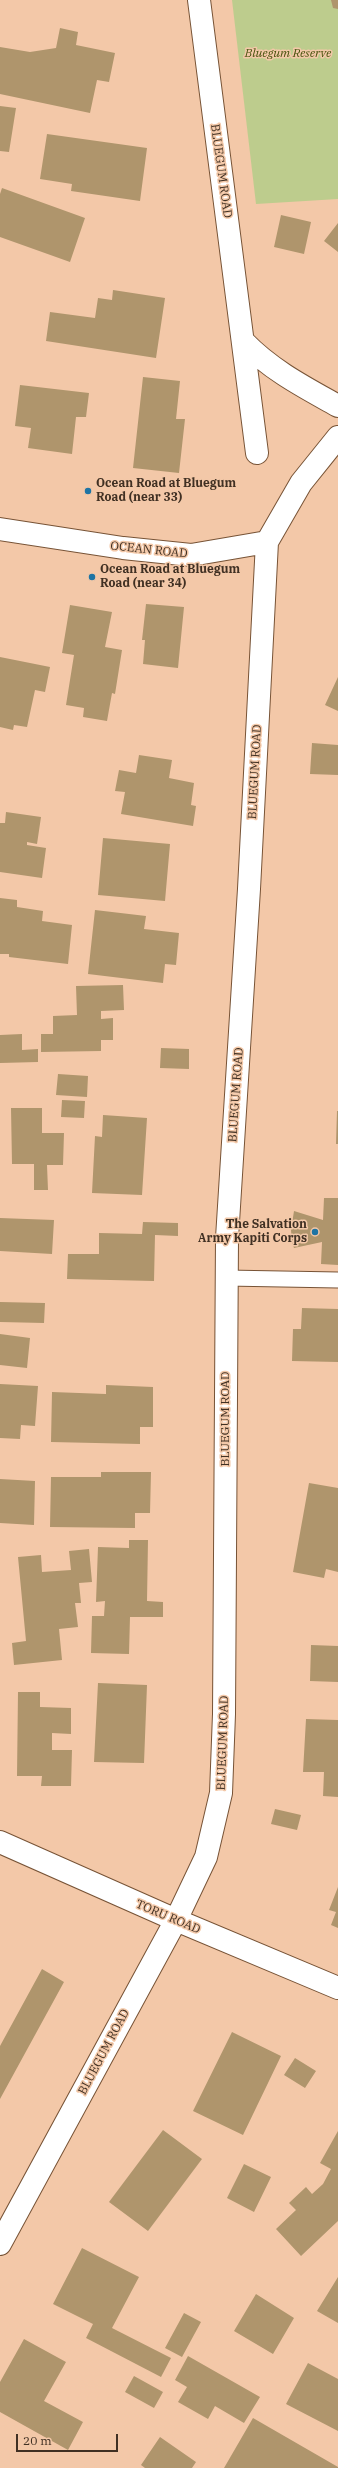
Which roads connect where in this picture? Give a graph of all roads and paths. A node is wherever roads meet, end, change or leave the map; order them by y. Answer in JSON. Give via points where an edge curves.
{"nodes":[{"id":1,"x":199,"y":0,"type":"edge"},
{"id":2,"x":244,"y":342,"type":"junction"},
{"id":3,"x":338,"y":406,"type":"edge"},
{"id":4,"x":338,"y":436,"type":"edge"},
{"id":5,"x":257,"y":453,"type":"dead end"},
{"id":6,"x":0,"y":529,"type":"edge"},
{"id":7,"x":267,"y":542,"type":"junction"},
{"id":8,"x":226,"y":1278,"type":"junction"},
{"id":9,"x":338,"y":1280,"type":"edge"},
{"id":10,"x":0,"y":1842,"type":"edge"},
{"id":11,"x":176,"y":1920,"type":"junction"},
{"id":12,"x":338,"y":1988,"type":"edge"},
{"id":13,"x":0,"y":2244,"type":"edge"}],
"edges":[{"from":1,"to":2,"type":"street","name":"BLUEGUM ROAD"},
{"from":2,"to":3,"type":"street","via":[[261,359],[285,376]]},
{"from":2,"to":5,"type":"street","name":"BLUEGUM ROAD"},
{"from":4,"to":7,"type":"street","via":[[302,483]]},
{"from":6,"to":7,"type":"street","name":"OCEAN ROAD","via":[[123,548],[191,555]]},
{"from":7,"to":8,"type":"street","name":"BLUEGUM ROAD"},
{"from":8,"to":9,"type":"lane"},
{"from":8,"to":11,"type":"street","name":"BLUEGUM ROAD","via":[[226,1559],[222,1787],[206,1857]]},
{"from":10,"to":11,"type":"street","name":"TORU ROAD"},
{"from":11,"to":12,"type":"street","name":"TORU ROAD"},
{"from":11,"to":13,"type":"street","name":"BLUEGUM ROAD"}]}
